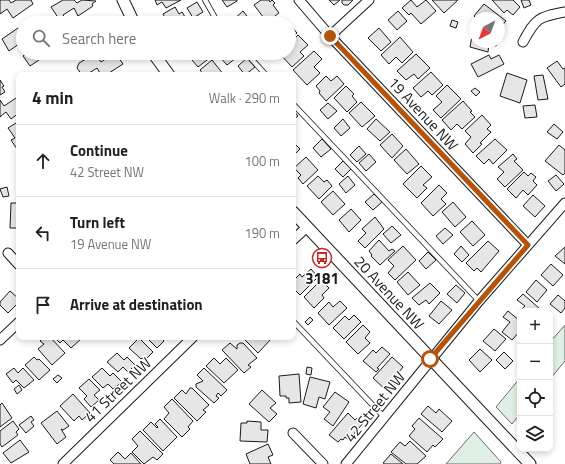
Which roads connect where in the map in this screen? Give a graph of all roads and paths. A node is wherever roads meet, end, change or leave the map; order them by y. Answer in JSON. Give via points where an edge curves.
{"nodes":[{"id":1,"x":123,"y":0,"type":"edge"},
{"id":2,"x":204,"y":0,"type":"edge"},
{"id":3,"x":299,"y":0,"type":"edge"},
{"id":4,"x":368,"y":0,"type":"edge"},
{"id":5,"x":565,"y":12,"type":"edge"},
{"id":6,"x":131,"y":16,"type":"edge"},
{"id":7,"x":214,"y":16,"type":"edge"},
{"id":8,"x":330,"y":36,"type":"junction"},
{"id":9,"x":523,"y":42,"type":"dead end"},
{"id":10,"x":158,"y":60,"type":"edge"},
{"id":11,"x":252,"y":60,"type":"edge"},
{"id":12,"x":167,"y":72,"type":"edge"},
{"id":13,"x":263,"y":72,"type":"edge"},
{"id":14,"x":296,"y":107,"type":"edge"},
{"id":15,"x":565,"y":203,"type":"edge"},
{"id":16,"x":296,"y":215,"type":"edge"},
{"id":17,"x":307,"y":227,"type":"junction"},
{"id":18,"x":296,"y":237,"type":"edge"},
{"id":19,"x":528,"y":245,"type":"junction"},
{"id":20,"x":8,"y":253,"type":"dead end"},
{"id":21,"x":16,"y":262,"type":"edge"},
{"id":22,"x":479,"y":301,"type":"junction"},
{"id":23,"x":296,"y":324,"type":"edge"},
{"id":24,"x":16,"y":325,"type":"edge"},
{"id":25,"x":0,"y":340,"type":"edge"},
{"id":26,"x":190,"y":340,"type":"edge"},
{"id":27,"x":430,"y":359,"type":"junction"},
{"id":28,"x":384,"y":417,"type":"junction"},
{"id":29,"x":293,"y":433,"type":"dead end"},
{"id":30,"x":63,"y":464,"type":"edge"},
{"id":31,"x":323,"y":464,"type":"edge"},
{"id":32,"x":346,"y":464,"type":"edge"},
{"id":33,"x":530,"y":464,"type":"edge"}],
"edges":[{"from":1,"to":6,"type":"street"},
{"from":2,"to":7,"type":"lane"},
{"from":3,"to":8,"type":"street","name":"19 Avenue NW"},
{"from":4,"to":8,"type":"street"},
{"from":5,"to":9,"type":"street","via":[[538,19]]},
{"from":8,"to":19,"type":"street","name":"19 Avenue NW"},
{"from":10,"to":12,"type":"street"},
{"from":11,"to":13,"type":"lane"},
{"from":14,"to":22,"type":"lane"},
{"from":15,"to":19,"type":"street","name":"42 Street NW"},
{"from":16,"to":17,"type":"street","name":"20 Avenue NW"},
{"from":17,"to":18,"type":"street"},
{"from":17,"to":27,"type":"street","name":"20 Avenue NW"},
{"from":19,"to":22,"type":"street","name":"42 Street NW"},
{"from":20,"to":21,"type":"street"},
{"from":22,"to":27,"type":"street","name":"42 Street NW"},
{"from":23,"to":28,"type":"lane"},
{"from":24,"to":25,"type":"street"},
{"from":26,"to":30,"type":"street","name":"41 Street NW"},
{"from":27,"to":28,"type":"street","name":"42 Street NW"},
{"from":27,"to":33,"type":"street","name":"20 Avenue NW"},
{"from":28,"to":32,"type":"street","name":"42 Street NW"},
{"from":29,"to":31,"type":"street"}]}
